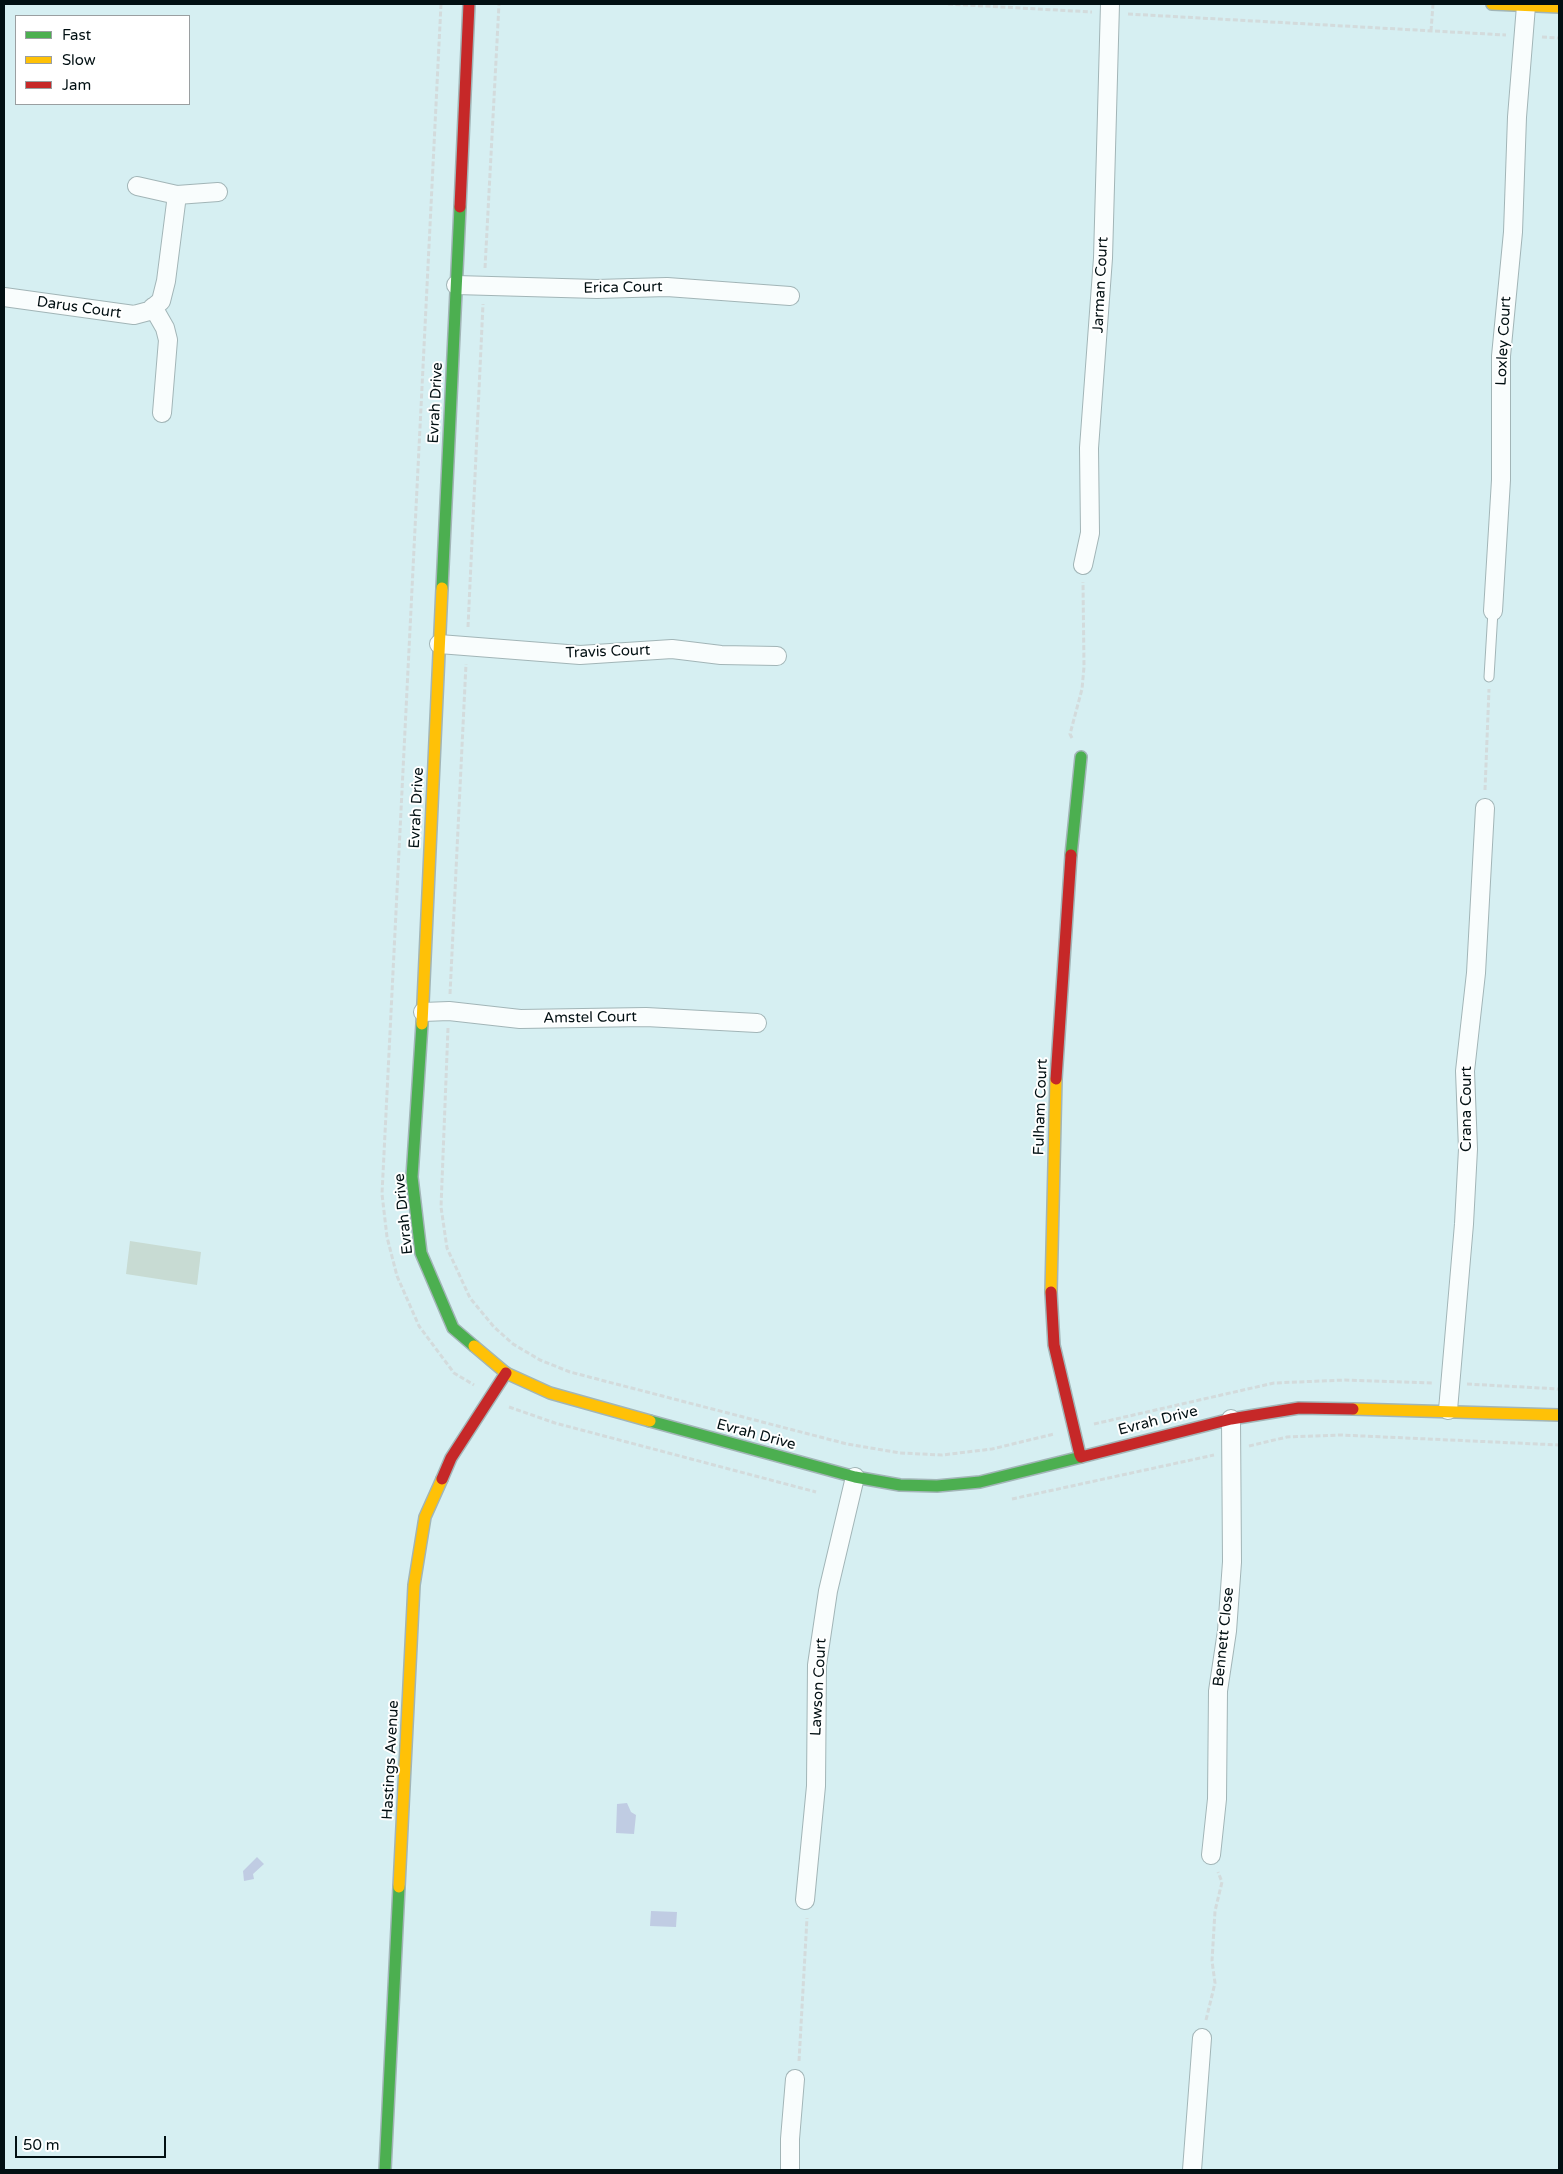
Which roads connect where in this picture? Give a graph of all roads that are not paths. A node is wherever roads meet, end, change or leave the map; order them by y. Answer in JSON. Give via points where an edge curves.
{"nodes":[{"id":1,"x":469,"y":4,"type":"edge"},
{"id":2,"x":1492,"y":4,"type":"edge"},
{"id":3,"x":1526,"y":6,"type":"junction"},
{"id":4,"x":1559,"y":7,"type":"edge"},
{"id":5,"x":1110,"y":8,"type":"edge"},
{"id":6,"x":137,"y":186,"type":"dead end"},
{"id":7,"x":218,"y":192,"type":"dead end"},
{"id":8,"x":177,"y":194,"type":"junction"},
{"id":9,"x":456,"y":285,"type":"junction"},
{"id":10,"x":790,"y":296,"type":"dead end"},
{"id":11,"x":4,"y":297,"type":"edge"},
{"id":12,"x":153,"y":308,"type":"junction"},
{"id":13,"x":162,"y":413,"type":"dead end"},
{"id":14,"x":1083,"y":565,"type":"road end"},
{"id":15,"x":1493,"y":611,"type":"joint"},
{"id":16,"x":439,"y":644,"type":"junction"},
{"id":17,"x":777,"y":656,"type":"dead end"},
{"id":18,"x":1489,"y":677,"type":"road end"},
{"id":19,"x":1080,"y":757,"type":"road end"},
{"id":20,"x":1485,"y":808,"type":"road end"},
{"id":21,"x":423,"y":1012,"type":"junction"},
{"id":22,"x":757,"y":1023,"type":"dead end"},
{"id":23,"x":506,"y":1373,"type":"junction"},
{"id":24,"x":1448,"y":1410,"type":"junction"},
{"id":25,"x":1559,"y":1415,"type":"edge"},
{"id":26,"x":1231,"y":1419,"type":"junction"},
{"id":27,"x":1080,"y":1455,"type":"junction"},
{"id":28,"x":855,"y":1477,"type":"junction"},
{"id":29,"x":1211,"y":1855,"type":"road end"},
{"id":30,"x":805,"y":1900,"type":"road end"},
{"id":31,"x":1202,"y":2038,"type":"road end"},
{"id":32,"x":795,"y":2079,"type":"road end"},
{"id":33,"x":385,"y":2170,"type":"edge"},
{"id":34,"x":790,"y":2170,"type":"edge"},
{"id":35,"x":1192,"y":2170,"type":"edge"}],
"edges":[{"from":1,"to":9,"type":"street","name":"Evrah Drive"},
{"from":2,"to":3,"type":"street"},
{"from":3,"to":4,"type":"street"},
{"from":3,"to":15,"type":"street","name":"Loxley Court","via":[[1517,117],[1513,232],[1501,356],[1502,480]]},
{"from":5,"to":14,"type":"street","name":"Jarman Court","via":[[1103,258],[1089,448],[1090,533]]},
{"from":6,"to":8,"type":"street"},
{"from":7,"to":8,"type":"street"},
{"from":8,"to":12,"type":"street","via":[[166,281],[161,301]]},
{"from":9,"to":10,"type":"street","name":"Erica Court","via":[[597,290],[667,286]]},
{"from":9,"to":16,"type":"street","name":"Evrah Drive"},
{"from":11,"to":12,"type":"street","name":"Darus Court","via":[[134,315]]},
{"from":12,"to":13,"type":"street","via":[[168,340]]},
{"from":15,"to":18,"type":"lane","name":"Loxley Court"},
{"from":16,"to":17,"type":"street","name":"Travis Court","via":[[580,655],[672,649],[721,655]]},
{"from":16,"to":21,"type":"street","name":"Evrah Drive"},
{"from":19,"to":27,"type":"street","name":"Fulham Court","via":[[1066,894],[1055,1089],[1050,1282],[1054,1346]]},
{"from":20,"to":24,"type":"street","name":"Crana Court","via":[[1476,974],[1465,1071],[1468,1149],[1464,1224]]},
{"from":21,"to":22,"type":"street","name":"Amstel Court","via":[[449,1011],[520,1019],[646,1017]]},
{"from":21,"to":23,"type":"street","name":"Evrah Drive","via":[[412,1177],[421,1253],[453,1328]]},
{"from":23,"to":28,"type":"street","name":"Evrah Drive","via":[[550,1393]]},
{"from":23,"to":33,"type":"street","name":"Hastings Avenue","via":[[450,1458],[425,1517],[414,1585]]},
{"from":24,"to":25,"type":"street","name":"Evrah Drive"},
{"from":24,"to":26,"type":"street","name":"Evrah Drive","via":[[1299,1408]]},
{"from":26,"to":27,"type":"street","name":"Evrah Drive"},
{"from":26,"to":29,"type":"street","name":"Bennett Close","via":[[1232,1562],[1218,1691],[1217,1799]]},
{"from":27,"to":28,"type":"street","name":"Evrah Drive","via":[[959,1485],[900,1485]]},
{"from":28,"to":30,"type":"street","name":"Lawson Court","via":[[828,1591],[817,1665],[816,1786]]},
{"from":31,"to":35,"type":"street"},
{"from":32,"to":34,"type":"street"}]}
